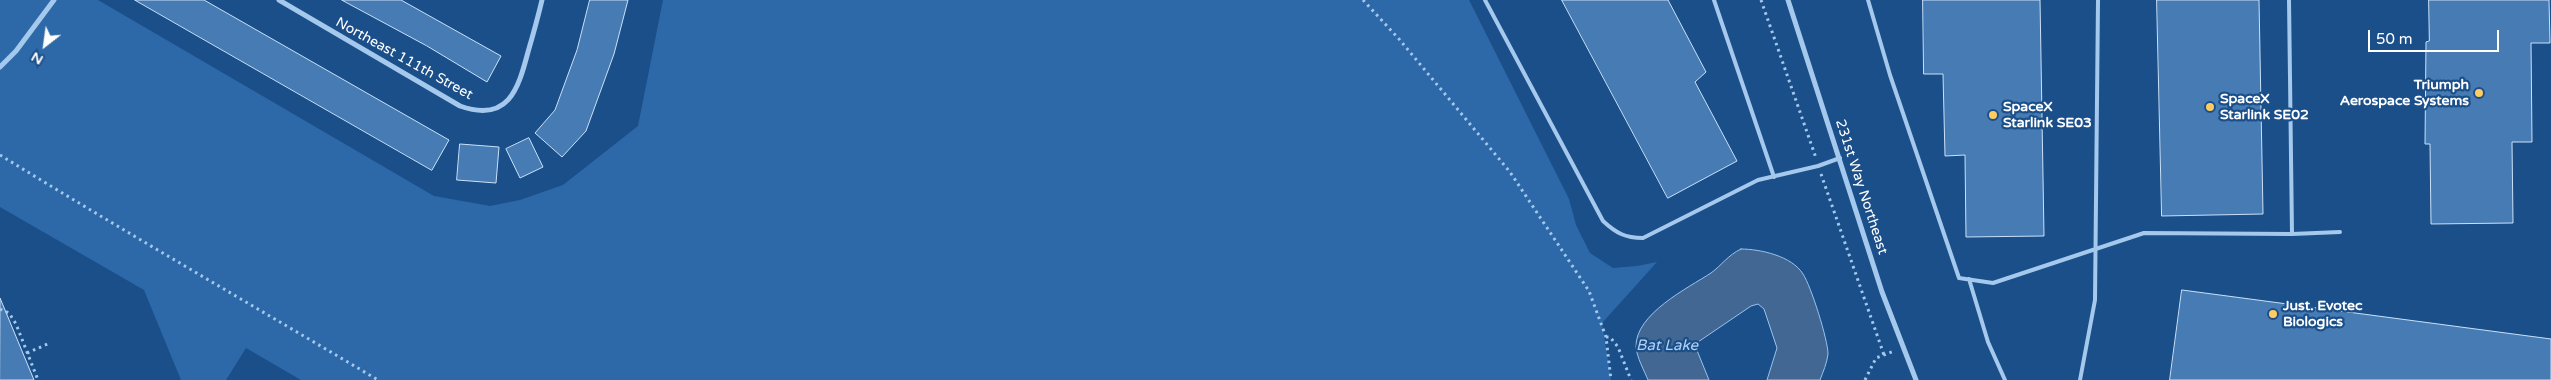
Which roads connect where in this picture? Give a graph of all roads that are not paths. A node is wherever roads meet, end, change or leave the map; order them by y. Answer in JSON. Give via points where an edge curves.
{"nodes":[{"id":1,"x":54,"y":0,"type":"edge"},
{"id":2,"x":279,"y":0,"type":"edge"},
{"id":3,"x":542,"y":0,"type":"edge"},
{"id":4,"x":1485,"y":0,"type":"edge"},
{"id":5,"x":1714,"y":0,"type":"edge"},
{"id":6,"x":1788,"y":0,"type":"edge"},
{"id":7,"x":1868,"y":0,"type":"edge"},
{"id":8,"x":2098,"y":0,"type":"edge"},
{"id":9,"x":2289,"y":0,"type":"edge"},
{"id":10,"x":286,"y":2,"type":"edge"},
{"id":11,"x":0,"y":67,"type":"edge"},
{"id":12,"x":1840,"y":158,"type":"junction"},
{"id":13,"x":1774,"y":177,"type":"junction"},
{"id":14,"x":2340,"y":232,"type":"dead end"},
{"id":15,"x":2292,"y":234,"type":"junction"},
{"id":16,"x":2097,"y":249,"type":"junction"},
{"id":17,"x":1969,"y":279,"type":"junction"},
{"id":18,"x":1916,"y":380,"type":"edge"},
{"id":19,"x":2005,"y":380,"type":"edge"},
{"id":20,"x":2080,"y":380,"type":"edge"}],
"edges":[{"from":1,"to":11,"type":"street","via":[[28,37]]},
{"from":2,"to":10,"type":"street","name":"Northeast 111th Street"},
{"from":3,"to":10,"type":"street","name":"Northeast 111th Street","via":[[519,87],[510,99],[496,108],[481,110],[460,106]]},
{"from":4,"to":13,"type":"lane","via":[[1603,221],[1616,233],[1643,238],[1738,189]]},
{"from":5,"to":13,"type":"lane"},
{"from":6,"to":12,"type":"street","name":"231st Way Northeast"},
{"from":7,"to":17,"type":"lane","via":[[1959,278]]},
{"from":8,"to":16,"type":"lane"},
{"from":9,"to":15,"type":"lane"},
{"from":12,"to":13,"type":"lane"},
{"from":12,"to":18,"type":"street","name":"231st Way Northeast","via":[[1882,292]]},
{"from":14,"to":15,"type":"lane"},
{"from":15,"to":16,"type":"lane","via":[[2144,233]]},
{"from":16,"to":17,"type":"lane","via":[[1993,282]]},
{"from":16,"to":20,"type":"lane","via":[[2095,300]]},
{"from":17,"to":19,"type":"lane","via":[[1988,342]]}]}
